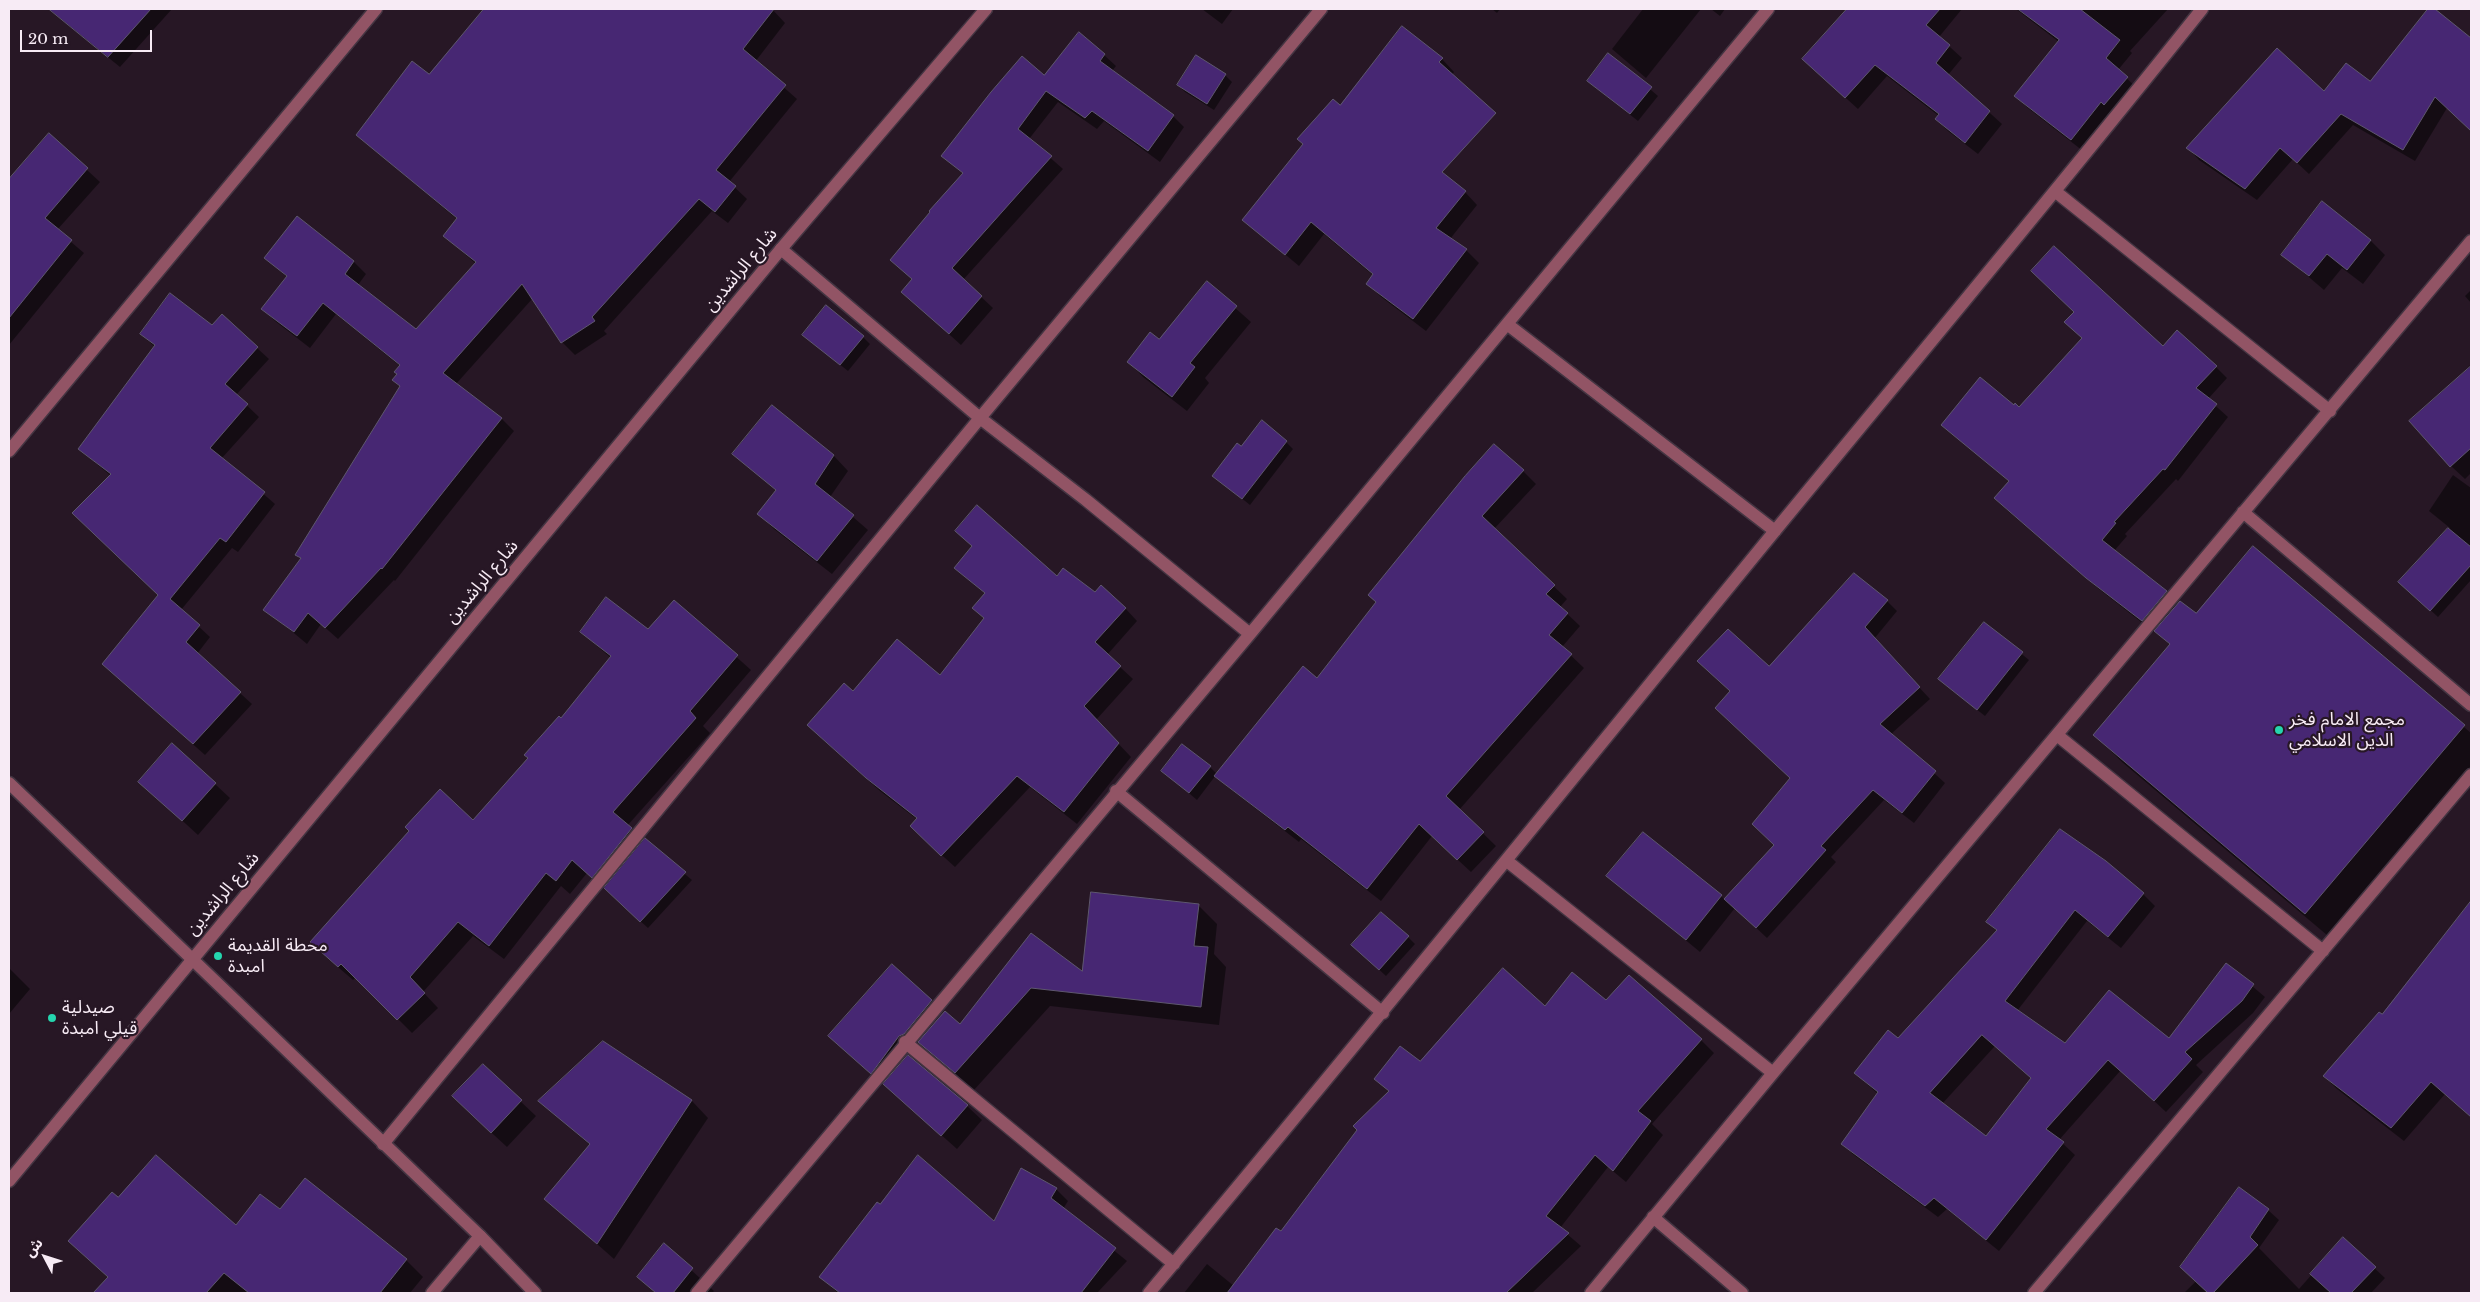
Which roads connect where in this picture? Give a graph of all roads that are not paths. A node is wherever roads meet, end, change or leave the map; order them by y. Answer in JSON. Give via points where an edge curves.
{"nodes":[{"id":1,"x":376,"y":9,"type":"edge"},
{"id":2,"x":986,"y":9,"type":"edge"},
{"id":3,"x":1321,"y":9,"type":"edge"},
{"id":4,"x":1768,"y":9,"type":"edge"},
{"id":5,"x":2202,"y":9,"type":"edge"},
{"id":6,"x":2056,"y":192,"type":"junction"},
{"id":7,"x":2471,"y":241,"type":"edge"},
{"id":8,"x":781,"y":250,"type":"junction"},
{"id":9,"x":1508,"y":324,"type":"junction"},
{"id":10,"x":2330,"y":411,"type":"junction"},
{"id":11,"x":980,"y":418,"type":"junction"},
{"id":12,"x":9,"y":451,"type":"edge"},
{"id":13,"x":2243,"y":512,"type":"junction"},
{"id":14,"x":1776,"y":531,"type":"junction"},
{"id":15,"x":1250,"y":634,"type":"junction"},
{"id":16,"x":2471,"y":704,"type":"edge"},
{"id":17,"x":2057,"y":735,"type":"junction"},
{"id":18,"x":2471,"y":775,"type":"edge"},
{"id":19,"x":9,"y":783,"type":"edge"},
{"id":20,"x":1116,"y":792,"type":"junction"},
{"id":21,"x":1507,"y":861,"type":"junction"},
{"id":22,"x":2322,"y":951,"type":"junction"},
{"id":23,"x":192,"y":959,"type":"junction"},
{"id":24,"x":1383,"y":1013,"type":"junction"},
{"id":25,"x":906,"y":1042,"type":"junction"},
{"id":26,"x":1773,"y":1073,"type":"junction"},
{"id":27,"x":383,"y":1144,"type":"junction"},
{"id":28,"x":9,"y":1181,"type":"edge"},
{"id":29,"x":1653,"y":1217,"type":"junction"},
{"id":30,"x":480,"y":1236,"type":"junction"},
{"id":31,"x":1174,"y":1264,"type":"junction"},
{"id":32,"x":2036,"y":1292,"type":"edge"},
{"id":33,"x":432,"y":1293,"type":"edge"},
{"id":34,"x":535,"y":1293,"type":"edge"},
{"id":35,"x":697,"y":1293,"type":"edge"},
{"id":36,"x":1149,"y":1293,"type":"edge"},
{"id":37,"x":1591,"y":1293,"type":"edge"},
{"id":38,"x":1742,"y":1293,"type":"edge"}],
"edges":[{"from":1,"to":12,"type":"street"},
{"from":2,"to":8,"type":"street","name":"شارع الراشدين"},
{"from":3,"to":11,"type":"street"},
{"from":4,"to":9,"type":"street"},
{"from":5,"to":6,"type":"street"},
{"from":6,"to":10,"type":"street"},
{"from":6,"to":14,"type":"street"},
{"from":7,"to":10,"type":"street"},
{"from":8,"to":11,"type":"street"},
{"from":8,"to":23,"type":"street","name":"شارع الراشدين"},
{"from":9,"to":14,"type":"street"},
{"from":9,"to":15,"type":"street"},
{"from":10,"to":13,"type":"street"},
{"from":11,"to":15,"type":"street"},
{"from":11,"to":27,"type":"street"},
{"from":13,"to":16,"type":"street"},
{"from":13,"to":17,"type":"street"},
{"from":14,"to":21,"type":"street"},
{"from":15,"to":20,"type":"street"},
{"from":17,"to":22,"type":"street"},
{"from":17,"to":26,"type":"street"},
{"from":18,"to":22,"type":"street"},
{"from":19,"to":23,"type":"street"},
{"from":20,"to":24,"type":"street"},
{"from":20,"to":25,"type":"street"},
{"from":21,"to":24,"type":"street"},
{"from":21,"to":26,"type":"street"},
{"from":22,"to":32,"type":"street"},
{"from":23,"to":27,"type":"street"},
{"from":23,"to":28,"type":"street","name":"شارع الراشدين"},
{"from":24,"to":31,"type":"street"},
{"from":25,"to":31,"type":"street"},
{"from":25,"to":35,"type":"street"},
{"from":26,"to":29,"type":"street"},
{"from":27,"to":30,"type":"street"},
{"from":29,"to":37,"type":"street"},
{"from":29,"to":38,"type":"street"},
{"from":30,"to":33,"type":"street"},
{"from":30,"to":34,"type":"street"},
{"from":31,"to":36,"type":"street"}]}
